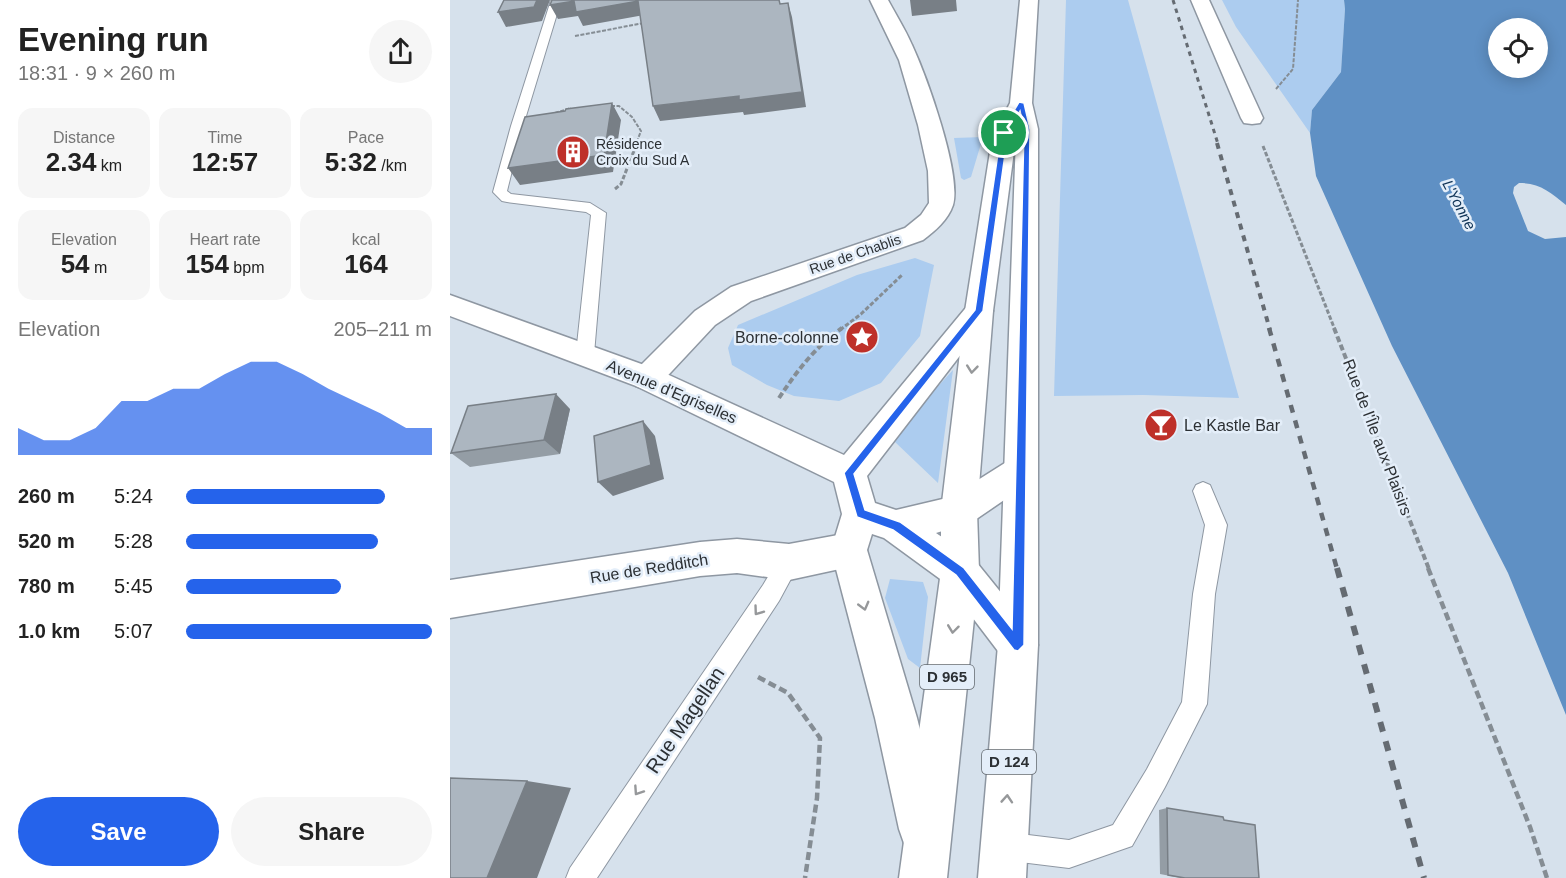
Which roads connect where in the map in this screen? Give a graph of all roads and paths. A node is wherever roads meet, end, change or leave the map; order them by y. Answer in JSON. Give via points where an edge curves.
{"nodes":[{"id":1,"x":560,"y":0,"type":"edge"},
{"id":2,"x":879,"y":0,"type":"edge"},
{"id":3,"x":1029,"y":0,"type":"edge"},
{"id":4,"x":1200,"y":0,"type":"edge"},
{"id":5,"x":1298,"y":0,"type":"edge"},
{"id":6,"x":653,"y":21,"type":"edge"},
{"id":7,"x":540,"y":47,"type":"junction"},
{"id":8,"x":1021,"y":103,"type":"junction"},
{"id":9,"x":609,"y":106,"type":"edge"},
{"id":10,"x":578,"y":108,"type":"edge"},
{"id":11,"x":1252,"y":118,"type":"junction"},
{"id":12,"x":517,"y":126,"type":"junction"},
{"id":13,"x":590,"y":208,"type":"junction"},
{"id":14,"x":914,"y":234,"type":"junction"},
{"id":15,"x":450,"y":305,"type":"edge"},
{"id":16,"x":979,"y":311,"type":"junction"},
{"id":17,"x":585,"y":354,"type":"junction"},
{"id":18,"x":647,"y":378,"type":"junction"},
{"id":19,"x":758,"y":428,"type":"junction"},
{"id":20,"x":1020,"y":471,"type":"junction"},
{"id":21,"x":849,"y":473,"type":"junction"},
{"id":22,"x":1203,"y":490,"type":"dead end"},
{"id":23,"x":959,"y":511,"type":"junction"},
{"id":24,"x":896,"y":526,"type":"junction"},
{"id":25,"x":854,"y":532,"type":"junction"},
{"id":26,"x":789,"y":562,"type":"junction"},
{"id":27,"x":960,"y":571,"type":"junction"},
{"id":28,"x":450,"y":599,"type":"edge"},
{"id":29,"x":1018,"y":645,"type":"junction"},
{"id":30,"x":725,"y":660,"type":"junction"},
{"id":31,"x":1003,"y":862,"type":"edge"},
{"id":32,"x":925,"y":863,"type":"edge"},
{"id":33,"x":580,"y":878,"type":"edge"},
{"id":34,"x":805,"y":878,"type":"edge"},
{"id":35,"x":1547,"y":878,"type":"edge"}],
"edges":[{"from":1,"to":7,"type":"lane","via":[[555,2]]},
{"from":2,"to":14,"type":"street","name":"Rue de Chablis","via":[[903,47],[932,136],[943,188],[933,219]]},
{"from":3,"to":8,"type":"street","number":"D 965"},
{"from":4,"to":11,"type":"street"},
{"from":5,"to":11,"type":"path","via":[[1293,69]]},
{"from":6,"to":7,"type":"path"},
{"from":7,"to":12,"type":"lane"},
{"from":8,"to":16,"type":"street","number":"D 965","via":[[1003,139]]},
{"from":8,"to":20,"type":"street","number":"D 965","via":[[1027,129]]},
{"from":9,"to":13,"type":"path","via":[[620,106],[641,131],[621,184]]},
{"from":10,"to":12,"type":"path","via":[[567,108]]},
{"from":11,"to":35,"type":"path","name":"Rue de l'Île aux Plaisirs"},
{"from":12,"to":13,"type":"lane","via":[[500,192],[507,198]]},
{"from":13,"to":17,"type":"lane","via":[[599,213]]},
{"from":14,"to":18,"type":"street","name":"Rue de Chablis","via":[[741,294],[705,318]]},
{"from":14,"to":19,"type":"path","via":[[923,249],[905,272],[820,346]]},
{"from":15,"to":17,"type":"street","name":"Avenue d'Egriselles"},
{"from":16,"to":21,"type":"street"},
{"from":16,"to":23,"type":"street","number":"D 965","one_way":true},
{"from":17,"to":18,"type":"street","name":"Avenue d'Egriselles"},
{"from":18,"to":19,"type":"street","name":"Avenue d'Egriselles"},
{"from":19,"to":21,"type":"street","name":"Avenue d'Egriselles"},
{"from":20,"to":23,"type":"street"},
{"from":20,"to":29,"type":"street","number":"D 965"},
{"from":21,"to":25,"type":"street"},
{"from":22,"to":31,"type":"lane","via":[[1216,525],[1204,594],[1194,704],[1156,778],[1122,836],[1069,854]]},
{"from":23,"to":24,"type":"street"},
{"from":23,"to":27,"type":"street","number":"D 965"},
{"from":24,"to":25,"type":"street"},
{"from":24,"to":27,"type":"street"},
{"from":25,"to":26,"type":"street","name":"Rue de Redditch"},
{"from":25,"to":32,"type":"street","one_way":true},
{"from":26,"to":28,"type":"street","name":"Rue de Redditch","via":[[737,556],[700,559]]},
{"from":26,"to":30,"type":"lane","name":"Rue Magellan","one_way":true},
{"from":27,"to":29,"type":"street"},
{"from":27,"to":32,"type":"street","number":"D 965","one_way":true},
{"from":31,"to":29,"type":"street","number":"D 124","one_way":true},
{"from":30,"to":33,"type":"lane","name":"Rue Magellan","one_way":true},
{"from":30,"to":34,"type":"path","via":[[788,693],[820,738],[817,798]]}]}
